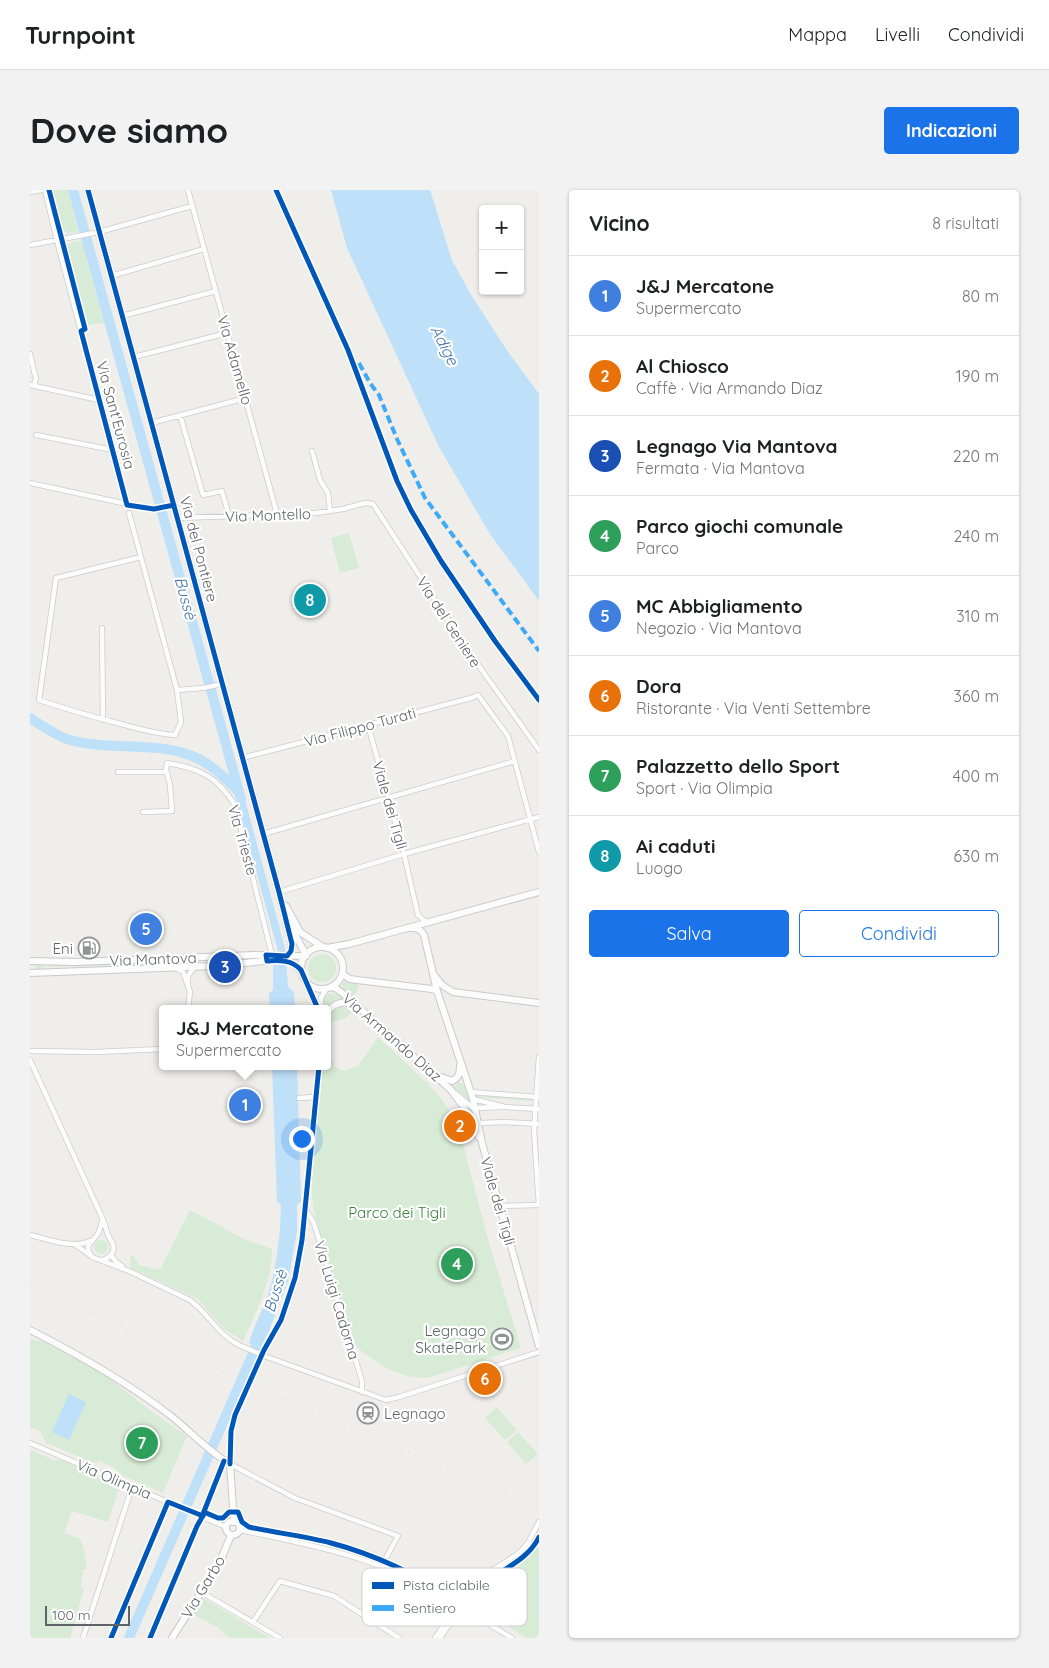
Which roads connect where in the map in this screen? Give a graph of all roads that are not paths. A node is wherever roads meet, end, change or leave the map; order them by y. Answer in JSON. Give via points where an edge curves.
{"nodes":[{"id":1,"x":43,"y":190,"type":"edge"},
{"id":2,"x":88,"y":190,"type":"edge"},
{"id":3,"x":188,"y":190,"type":"edge"},
{"id":4,"x":30,"y":192,"type":"edge"},
{"id":5,"x":192,"y":206,"type":"junction"},
{"id":6,"x":98,"y":233,"type":"junction"},
{"id":7,"x":57,"y":241,"type":"junction"},
{"id":8,"x":30,"y":245,"type":"edge"},
{"id":9,"x":204,"y":249,"type":"junction"},
{"id":10,"x":111,"y":276,"type":"junction"},
{"id":11,"x":216,"y":291,"type":"junction"},
{"id":12,"x":122,"y":316,"type":"junction"},
{"id":13,"x":227,"y":333,"type":"junction"},
{"id":14,"x":30,"y":354,"type":"edge"},
{"id":15,"x":134,"y":357,"type":"junction"},
{"id":16,"x":32,"y":385,"type":"edge"},
{"id":17,"x":246,"y":398,"type":"junction"},
{"id":18,"x":99,"y":400,"type":"junction"},
{"id":19,"x":180,"y":415,"type":"junction"},
{"id":20,"x":151,"y":423,"type":"junction"},
{"id":21,"x":36,"y":435,"type":"dead end"},
{"id":22,"x":113,"y":450,"type":"junction"},
{"id":23,"x":312,"y":451,"type":"dead end"},
{"id":24,"x":30,"y":483,"type":"edge"},
{"id":25,"x":127,"y":505,"type":"junction"},
{"id":26,"x":171,"y":505,"type":"junction"},
{"id":27,"x":357,"y":505,"type":"joint"},
{"id":28,"x":330,"y":511,"type":"junction"},
{"id":29,"x":129,"y":513,"type":"dead end"},
{"id":30,"x":277,"y":514,"type":"junction"},
{"id":31,"x":229,"y":516,"type":"junction"},
{"id":32,"x":177,"y":518,"type":"junction"},
{"id":33,"x":141,"y":557,"type":"junction"},
{"id":34,"x":102,"y":628,"type":"dead end"},
{"id":35,"x":219,"y":684,"type":"junction"},
{"id":36,"x":177,"y":690,"type":"junction"},
{"id":37,"x":103,"y":720,"type":"junction"},
{"id":38,"x":368,"y":725,"type":"junction"},
{"id":39,"x":539,"y":750,"type":"edge"},
{"id":40,"x":242,"y":758,"type":"junction"},
{"id":41,"x":515,"y":761,"type":"junction"},
{"id":42,"x":118,"y":772,"type":"dead end"},
{"id":43,"x":166,"y":772,"type":"junction"},
{"id":44,"x":388,"y":798,"type":"junction"},
{"id":45,"x":143,"y":812,"type":"dead end"},
{"id":46,"x":539,"y":817,"type":"edge"},
{"id":47,"x":530,"y":820,"type":"junction"},
{"id":48,"x":263,"y":834,"type":"junction"},
{"id":49,"x":539,"y":852,"type":"edge"},
{"id":50,"x":404,"y":854,"type":"junction"},
{"id":51,"x":279,"y":892,"type":"junction"},
{"id":52,"x":539,"y":892,"type":"edge"},
{"id":53,"x":418,"y":914,"type":"junction"},
{"id":54,"x":285,"y":915,"type":"junction"},
{"id":55,"x":429,"y":923,"type":"junction"},
{"id":56,"x":411,"y":928,"type":"junction"},
{"id":57,"x":423,"y":932,"type":"junction"},
{"id":58,"x":325,"y":948,"type":"junction"},
{"id":59,"x":306,"y":955,"type":"junction"},
{"id":60,"x":274,"y":957,"type":"junction"},
{"id":61,"x":288,"y":958,"type":"junction"},
{"id":62,"x":30,"y":961,"type":"edge"},
{"id":63,"x":175,"y":967,"type":"junction"},
{"id":64,"x":194,"y":967,"type":"junction"},
{"id":65,"x":301,"y":970,"type":"junction"},
{"id":66,"x":30,"y":973,"type":"edge"},
{"id":67,"x":433,"y":973,"type":"junction"},
{"id":68,"x":342,"y":974,"type":"junction"},
{"id":69,"x":305,"y":981,"type":"junction"},
{"id":70,"x":188,"y":986,"type":"junction"},
{"id":71,"x":329,"y":988,"type":"junction"},
{"id":72,"x":437,"y":991,"type":"junction"},
{"id":73,"x":452,"y":992,"type":"junction"},
{"id":74,"x":539,"y":1003,"type":"edge"},
{"id":75,"x":442,"y":1004,"type":"junction"},
{"id":76,"x":188,"y":1005,"type":"edge"},
{"id":77,"x":318,"y":1005,"type":"edge"},
{"id":78,"x":321,"y":1005,"type":"edge"},
{"id":79,"x":357,"y":1005,"type":"junction"},
{"id":80,"x":331,"y":1008,"type":"edge"},
{"id":81,"x":159,"y":1049,"type":"edge"},
{"id":82,"x":30,"y":1051,"type":"edge"},
{"id":83,"x":458,"y":1055,"type":"junction"},
{"id":84,"x":539,"y":1057,"type":"edge"},
{"id":85,"x":30,"y":1060,"type":"edge"},
{"id":86,"x":318,"y":1070,"type":"edge"},
{"id":87,"x":437,"y":1075,"type":"junction"},
{"id":88,"x":452,"y":1090,"type":"junction"},
{"id":89,"x":472,"y":1095,"type":"junction"},
{"id":90,"x":315,"y":1097,"type":"junction"},
{"id":91,"x":538,"y":1097,"type":"edge"},
{"id":92,"x":299,"y":1098,"type":"dead end"},
{"id":93,"x":505,"y":1107,"type":"junction"},
{"id":94,"x":475,"y":1109,"type":"junction"},
{"id":95,"x":537,"y":1109,"type":"edge"},
{"id":96,"x":479,"y":1124,"type":"junction"},
{"id":97,"x":536,"y":1124,"type":"edge"},
{"id":98,"x":482,"y":1143,"type":"junction"},
{"id":99,"x":539,"y":1205,"type":"edge"},
{"id":100,"x":500,"y":1206,"type":"junction"},
{"id":101,"x":305,"y":1212,"type":"junction"},
{"id":102,"x":103,"y":1219,"type":"junction"},
{"id":103,"x":30,"y":1235,"type":"edge"},
{"id":104,"x":96,"y":1236,"type":"junction"},
{"id":105,"x":108,"y":1238,"type":"junction"},
{"id":106,"x":90,"y":1240,"type":"junction"},
{"id":107,"x":72,"y":1244,"type":"junction"},
{"id":108,"x":90,"y":1255,"type":"junction"},
{"id":109,"x":111,"y":1255,"type":"junction"},
{"id":110,"x":101,"y":1260,"type":"junction"},
{"id":111,"x":130,"y":1271,"type":"junction"},
{"id":112,"x":30,"y":1330,"type":"edge"},
{"id":113,"x":539,"y":1346,"type":"edge"},
{"id":114,"x":264,"y":1350,"type":"tunnel mouth"},
{"id":115,"x":539,"y":1352,"type":"edge"},
{"id":116,"x":362,"y":1392,"type":"junction"},
{"id":117,"x":239,"y":1406,"type":"tunnel mouth"},
{"id":118,"x":30,"y":1443,"type":"edge"},
{"id":119,"x":230,"y":1464,"type":"junction"},
{"id":120,"x":132,"y":1487,"type":"junction"},
{"id":121,"x":234,"y":1522,"type":"junction"},
{"id":122,"x":539,"y":1522,"type":"edge"},
{"id":123,"x":226,"y":1527,"type":"junction"},
{"id":124,"x":240,"y":1530,"type":"junction"},
{"id":125,"x":231,"y":1535,"type":"junction"},
{"id":126,"x":381,"y":1567,"type":"joint"},
{"id":127,"x":496,"y":1568,"type":"edge"},
{"id":128,"x":201,"y":1592,"type":"junction"},
{"id":129,"x":362,"y":1614,"type":"edge"},
{"id":130,"x":253,"y":1622,"type":"junction"},
{"id":131,"x":380,"y":1626,"type":"edge"},
{"id":132,"x":492,"y":1626,"type":"edge"},
{"id":133,"x":441,"y":1635,"type":"edge"},
{"id":134,"x":83,"y":1638,"type":"edge"},
{"id":135,"x":172,"y":1638,"type":"edge"},
{"id":136,"x":280,"y":1638,"type":"edge"},
{"id":137,"x":399,"y":1638,"type":"edge"},
{"id":138,"x":435,"y":1638,"type":"edge"},
{"id":139,"x":512,"y":1638,"type":"edge"}],
"edges":[{"from":1,"to":4,"type":"street"},
{"from":1,"to":7,"type":"street","name":"Via Sant'Eurosia"},
{"from":2,"to":6,"type":"main road","name":"Via del Pontiere"},
{"from":3,"to":5,"type":"street","name":"Via Adamello"},
{"from":5,"to":6,"type":"street"},
{"from":5,"to":9,"type":"street","name":"Via Adamello"},
{"from":6,"to":7,"type":"street"},
{"from":6,"to":10,"type":"main road","name":"Via del Pontiere"},
{"from":7,"to":8,"type":"street"},
{"from":7,"to":18,"type":"street","name":"Via Sant'Eurosia"},
{"from":9,"to":10,"type":"street"},
{"from":9,"to":11,"type":"street","name":"Via Adamello"},
{"from":10,"to":12,"type":"main road","name":"Via del Pontiere"},
{"from":11,"to":12,"type":"street"},
{"from":11,"to":13,"type":"street","name":"Via Adamello"},
{"from":12,"to":15,"type":"main road","name":"Via del Pontiere"},
{"from":13,"to":15,"type":"street"},
{"from":13,"to":17,"type":"street","name":"Via Adamello"},
{"from":14,"to":16,"type":"street","via":[[36,379]]},
{"from":15,"to":20,"type":"main road","name":"Via del Pontiere"},
{"from":16,"to":18,"type":"street"},
{"from":17,"to":19,"type":"street"},
{"from":17,"to":30,"type":"street","name":"Via Adamello"},
{"from":18,"to":22,"type":"street","name":"Via Sant'Eurosia"},
{"from":19,"to":20,"type":"street"},
{"from":19,"to":31,"type":"street","via":[[203,495],[222,490]]},
{"from":20,"to":26,"type":"main road","name":"Via del Pontiere"},
{"from":21,"to":22,"type":"street"},
{"from":22,"to":25,"type":"street","name":"Via Sant'Eurosia"},
{"from":23,"to":28,"type":"street","via":[[320,480],[328,493]]},
{"from":24,"to":25,"type":"street"},
{"from":25,"to":26,"type":"street","via":[[154,509]]},
{"from":26,"to":32,"type":"main road","name":"Via del Pontiere"},
{"from":27,"to":28,"type":"street","name":"Via Montello"},
{"from":27,"to":39,"type":"street","name":"Via del Geniere","via":[[369,503],[375,506],[466,647]]},
{"from":28,"to":30,"type":"street","name":"Via Montello"},
{"from":29,"to":33,"type":"street"},
{"from":30,"to":31,"type":"street","name":"Via Montello"},
{"from":31,"to":32,"type":"street","name":"Via Montello"},
{"from":32,"to":35,"type":"main road","name":"Via del Pontiere"},
{"from":33,"to":36,"type":"street"},
{"from":33,"to":37,"type":"street","via":[[56,578],[39,700]]},
{"from":34,"to":37,"type":"street"},
{"from":35,"to":36,"type":"street"},
{"from":35,"to":40,"type":"main road","name":"Via del Pontiere"},
{"from":36,"to":37,"type":"street","via":[[181,722],[174,735]]},
{"from":38,"to":40,"type":"street","name":"Via Filippo Turati"},
{"from":38,"to":41,"type":"street","name":"Via Filippo Turati","via":[[478,695],[508,736]]},
{"from":38,"to":44,"type":"street","name":"Viale dei Tigli"},
{"from":40,"to":48,"type":"main road","name":"Via del Pontiere"},
{"from":41,"to":44,"type":"street"},
{"from":41,"to":47,"type":"street"},
{"from":42,"to":43,"type":"street"},
{"from":43,"to":45,"type":"street","via":[[172,810]]},
{"from":43,"to":60,"type":"street","name":"Via Trieste","via":[[168,764],[208,774],[225,790],[235,806]]},
{"from":44,"to":48,"type":"street"},
{"from":44,"to":50,"type":"street","name":"Viale dei Tigli"},
{"from":46,"to":47,"type":"street"},
{"from":47,"to":49,"type":"street"},
{"from":47,"to":50,"type":"street"},
{"from":48,"to":51,"type":"main road","name":"Via del Pontiere"},
{"from":50,"to":51,"type":"street"},
{"from":50,"to":53,"type":"street","name":"Viale dei Tigli"},
{"from":51,"to":54,"type":"main road","name":"Via del Pontiere"},
{"from":51,"to":58,"type":"main road","name":"Via del Pontiere","via":[[300,932]]},
{"from":52,"to":55,"type":"main road"},
{"from":53,"to":55,"type":"street"},
{"from":53,"to":56,"type":"street"},
{"from":54,"to":59,"type":"main road","name":"Via del Pontiere"},
{"from":54,"to":61,"type":"main road","name":"Via del Pontiere","via":[[292,946]]},
{"from":55,"to":56,"type":"main road"},
{"from":55,"to":57,"type":"main road"},
{"from":56,"to":57,"type":"main road"},
{"from":56,"to":58,"type":"main road"},
{"from":57,"to":67,"type":"main road","name":"Viale dei Tigli"},
{"from":58,"to":59,"type":"main road","via":[[312,950]]},
{"from":58,"to":68,"type":"main road","via":[[339,956]]},
{"from":59,"to":61,"type":"main road","name":"Via Mantova"},
{"from":59,"to":65,"type":"main road"},
{"from":60,"to":61,"type":"main road","name":"Via Mantova"},
{"from":60,"to":62,"type":"main road","name":"Via Mantova"},
{"from":60,"to":64,"type":"main road","name":"Via Mantova"},
{"from":61,"to":65,"type":"main road"},
{"from":63,"to":64,"type":"main road","name":"Via Mantova"},
{"from":63,"to":66,"type":"main road","name":"Via Mantova"},
{"from":63,"to":70,"type":"street","via":[[183,972]]},
{"from":64,"to":70,"type":"street","via":[[188,976]]},
{"from":65,"to":69,"type":"main road"},
{"from":67,"to":72,"type":"main road","name":"Viale dei Tigli"},
{"from":67,"to":73,"type":"main road"},
{"from":68,"to":71,"type":"main road","via":[[339,981]]},
{"from":68,"to":72,"type":"main road","via":[[354,980]]},
{"from":69,"to":71,"type":"main road","via":[[317,989]]},
{"from":69,"to":77,"type":"street"},
{"from":70,"to":76,"type":"street"},
{"from":71,"to":78,"type":"street"},
{"from":71,"to":79,"type":"main road","name":"Via Armando Diaz","via":[[342,992]]},
{"from":72,"to":75,"type":"main road","name":"Viale dei Tigli"},
{"from":73,"to":74,"type":"main road"},
{"from":73,"to":75,"type":"main road","via":[[447,993]]},
{"from":75,"to":83,"type":"main road","name":"Viale dei Tigli"},
{"from":79,"to":80,"type":"main road","via":[[342,1002]]},
{"from":79,"to":87,"type":"main road","name":"Via Armando Diaz"},
{"from":81,"to":82,"type":"street"},
{"from":83,"to":87,"type":"main road","name":"Viale dei Tigli","via":[[457,1079],[452,1081]]},
{"from":83,"to":89,"type":"main road","name":"Viale dei Tigli"},
{"from":84,"to":91,"type":"street"},
{"from":85,"to":102,"type":"street"},
{"from":86,"to":90,"type":"street"},
{"from":87,"to":88,"type":"main road","name":"Via Armando Diaz"},
{"from":88,"to":94,"type":"street","name":"Via Armando Diaz"},
{"from":88,"to":98,"type":"main road","name":"Via Armando Diaz"},
{"from":89,"to":91,"type":"street"},
{"from":89,"to":93,"type":"street"},
{"from":89,"to":94,"type":"main road","name":"Viale dei Tigli"},
{"from":90,"to":92,"type":"street"},
{"from":90,"to":101,"type":"street"},
{"from":91,"to":95,"type":"street"},
{"from":93,"to":94,"type":"street"},
{"from":93,"to":95,"type":"street"},
{"from":94,"to":96,"type":"main road","name":"Viale dei Tigli"},
{"from":95,"to":97,"type":"street"},
{"from":96,"to":97,"type":"street"},
{"from":96,"to":98,"type":"main road","name":"Viale dei Tigli"},
{"from":97,"to":99,"type":"street"},
{"from":98,"to":100,"type":"main road","name":"Viale dei Tigli"},
{"from":99,"to":100,"type":"street"},
{"from":100,"to":113,"type":"main road","name":"Viale dei Tigli"},
{"from":101,"to":114,"type":"street","via":[[293,1285],[281,1320]]},
{"from":101,"to":116,"type":"street","name":"Via Luigi Cadorna","via":[[314,1223],[362,1381]]},
{"from":102,"to":104,"type":"street"},
{"from":102,"to":105,"type":"street"},
{"from":103,"to":107,"type":"street"},
{"from":104,"to":105,"type":"street"},
{"from":104,"to":106,"type":"street"},
{"from":105,"to":109,"type":"street","via":[[113,1247]]},
{"from":106,"to":107,"type":"street"},
{"from":106,"to":108,"type":"street"},
{"from":107,"to":108,"type":"street"},
{"from":108,"to":110,"type":"street"},
{"from":109,"to":110,"type":"street"},
{"from":109,"to":111,"type":"street"},
{"from":110,"to":111,"type":"street"},
{"from":111,"to":116,"type":"street","bridge":true,"via":[[190,1300],[220,1332],[239,1345]]},
{"from":112,"to":119,"type":"main road","via":[[110,1374],[171,1416]]},
{"from":115,"to":116,"type":"street","via":[[389,1400]]},
{"from":117,"to":119,"type":"street","via":[[232,1430]]},
{"from":118,"to":120,"type":"street","name":"Via Olimpia"},
{"from":119,"to":121,"type":"main road"},
{"from":119,"to":126,"type":"street","via":[[295,1498],[398,1536]]},
{"from":120,"to":123,"type":"street","name":"Via Olimpia"},
{"from":120,"to":134,"type":"street"},
{"from":121,"to":123,"type":"main road"},
{"from":121,"to":124,"type":"main road","via":[[239,1524]]},
{"from":122,"to":127,"type":"street","via":[[520,1553]]},
{"from":123,"to":125,"type":"main road"},
{"from":124,"to":125,"type":"main road"},
{"from":124,"to":126,"type":"street","via":[[334,1550]]},
{"from":125,"to":128,"type":"main road","name":"Via Garbo","via":[[220,1562]]},
{"from":128,"to":130,"type":"street"},
{"from":128,"to":135,"type":"main road","name":"Via Garbo"},
{"from":129,"to":130,"type":"street","via":[[334,1596],[280,1581]]},
{"from":130,"to":136,"type":"street"},
{"from":131,"to":137,"type":"street"},
{"from":132,"to":139,"type":"street"},
{"from":133,"to":138,"type":"street"}]}
